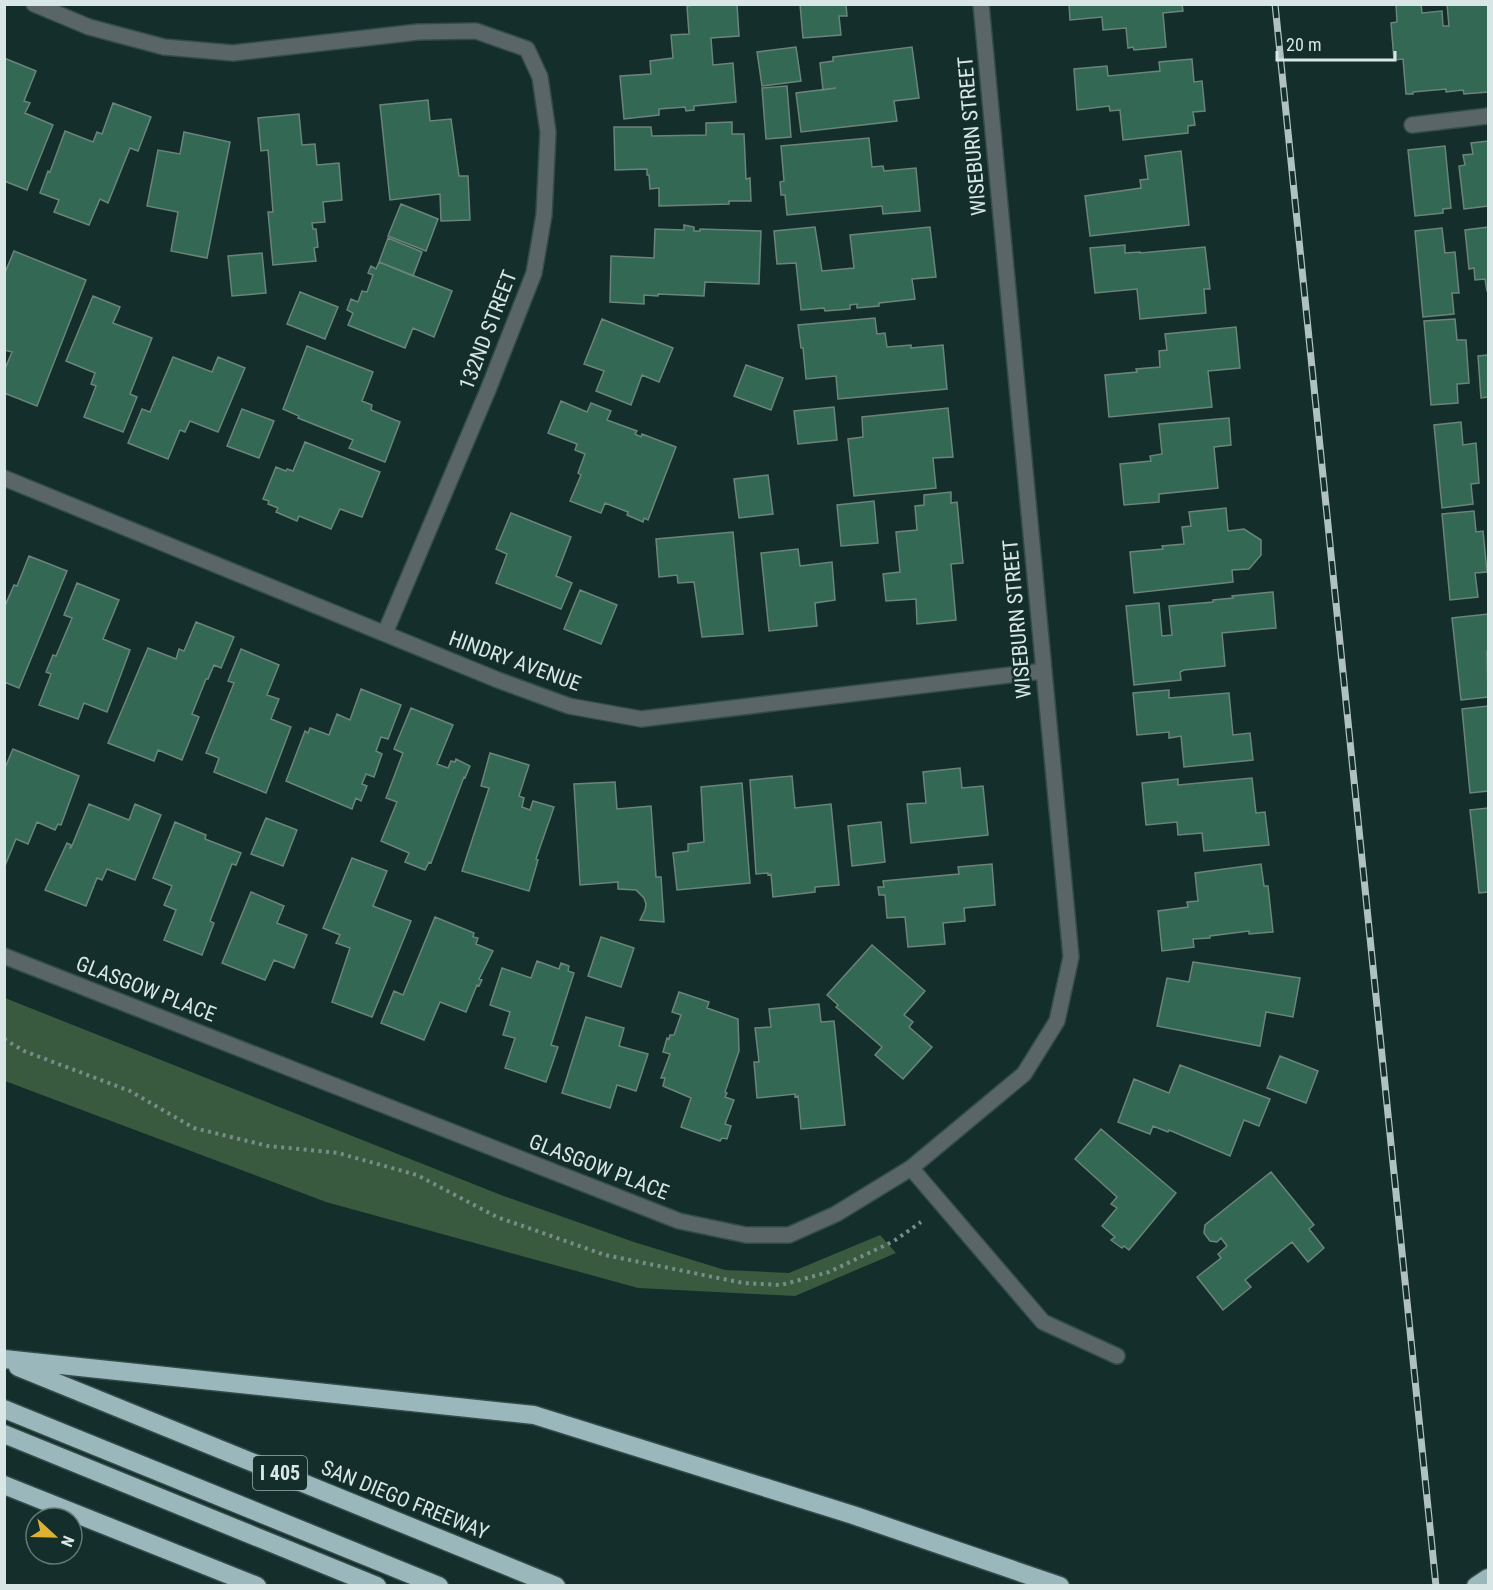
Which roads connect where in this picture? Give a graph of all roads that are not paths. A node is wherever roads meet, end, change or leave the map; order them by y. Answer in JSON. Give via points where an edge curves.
{"nodes":[{"id":1,"x":34,"y":4,"type":"edge"},
{"id":2,"x":981,"y":4,"type":"edge"},
{"id":3,"x":1488,"y":116,"type":"edge"},
{"id":4,"x":1412,"y":125,"type":"dead end"},
{"id":5,"x":4,"y":478,"type":"edge"},
{"id":6,"x":385,"y":633,"type":"junction"},
{"id":7,"x":1043,"y":671,"type":"junction"},
{"id":8,"x":4,"y":956,"type":"edge"},
{"id":9,"x":911,"y":1168,"type":"junction"},
{"id":10,"x":1117,"y":1356,"type":"dead end"},
{"id":11,"x":4,"y":1360,"type":"edge"},
{"id":12,"x":4,"y":1409,"type":"edge"},
{"id":13,"x":4,"y":1434,"type":"edge"},
{"id":14,"x":4,"y":1485,"type":"edge"},
{"id":15,"x":1488,"y":1578,"type":"edge"},
{"id":16,"x":257,"y":1586,"type":"edge"},
{"id":17,"x":377,"y":1586,"type":"edge"},
{"id":18,"x":439,"y":1586,"type":"edge"},
{"id":19,"x":556,"y":1586,"type":"edge"},
{"id":20,"x":1060,"y":1586,"type":"edge"},
{"id":21,"x":1476,"y":1586,"type":"edge"}],
"edges":[{"from":1,"to":6,"type":"street","name":"132ND STREET","via":[[89,27],[164,47],[233,54],[418,32],[476,31],[527,49],[540,77],[548,132],[544,215],[534,273]]},
{"from":2,"to":7,"type":"street","name":"WISEBURN STREET"},
{"from":3,"to":4,"type":"street"},
{"from":5,"to":6,"type":"street","name":"HINDRY AVENUE"},
{"from":6,"to":7,"type":"street","name":"HINDRY AVENUE","via":[[569,706],[641,719]]},
{"from":7,"to":9,"type":"street","name":"WISEBURN STREET","via":[[1071,957],[1057,1021],[1024,1074]]},
{"from":8,"to":9,"type":"street","name":"GLASGOW PLACE","via":[[679,1221],[746,1235],[789,1235],[836,1214]]},
{"from":9,"to":10,"type":"street","via":[[1043,1322]]},
{"from":11,"to":19,"type":"highway","name":"SAN DIEGO FREEWAY","number":"I 405"},
{"from":11,"to":20,"type":"highway","via":[[534,1415],[853,1515]]},
{"from":12,"to":18,"type":"highway"},
{"from":13,"to":17,"type":"highway"},
{"from":14,"to":16,"type":"highway"},
{"from":15,"to":21,"type":"highway"}]}
